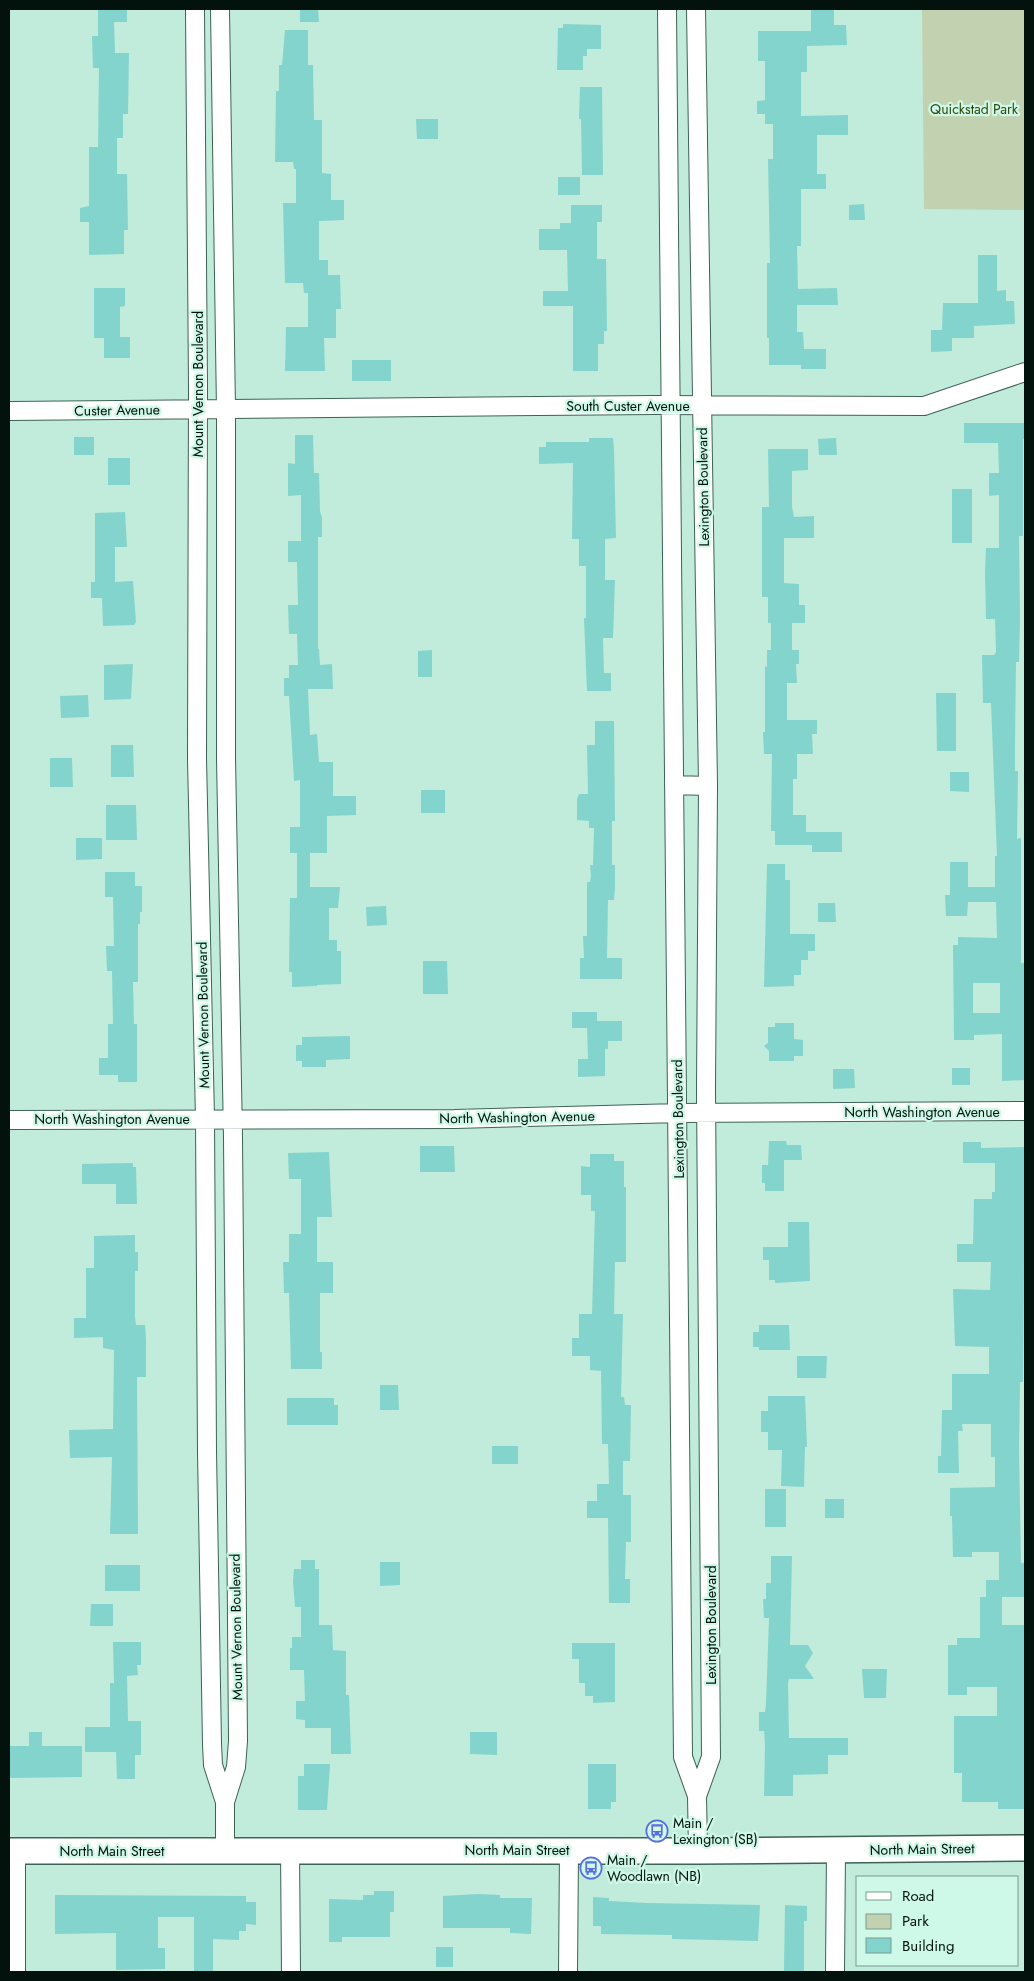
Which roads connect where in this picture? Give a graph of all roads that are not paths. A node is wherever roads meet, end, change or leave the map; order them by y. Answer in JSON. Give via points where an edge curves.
{"nodes":[{"id":1,"x":194,"y":9,"type":"edge"},
{"id":2,"x":220,"y":9,"type":"edge"},
{"id":3,"x":667,"y":9,"type":"edge"},
{"id":4,"x":696,"y":9,"type":"edge"},
{"id":5,"x":696,"y":68,"type":"junction"},
{"id":6,"x":668,"y":69,"type":"junction"},
{"id":7,"x":1025,"y":372,"type":"edge"},
{"id":8,"x":671,"y":405,"type":"junction"},
{"id":9,"x":702,"y":405,"type":"junction"},
{"id":10,"x":198,"y":410,"type":"junction"},
{"id":11,"x":226,"y":410,"type":"junction"},
{"id":12,"x":9,"y":411,"type":"edge"},
{"id":13,"x":226,"y":758,"type":"junction"},
{"id":14,"x":197,"y":759,"type":"junction"},
{"id":15,"x":674,"y":786,"type":"junction"},
{"id":16,"x":708,"y":786,"type":"junction"},
{"id":17,"x":1025,"y":1111,"type":"edge"},
{"id":18,"x":678,"y":1113,"type":"junction"},
{"id":19,"x":706,"y":1113,"type":"junction"},
{"id":20,"x":205,"y":1118,"type":"junction"},
{"id":21,"x":232,"y":1118,"type":"junction"},
{"id":22,"x":9,"y":1120,"type":"edge"},
{"id":23,"x":234,"y":1450,"type":"junction"},
{"id":24,"x":207,"y":1451,"type":"junction"},
{"id":25,"x":681,"y":1452,"type":"junction"},
{"id":26,"x":710,"y":1452,"type":"junction"},
{"id":27,"x":697,"y":1796,"type":"junction"},
{"id":28,"x":225,"y":1802,"type":"junction"},
{"id":29,"x":1025,"y":1848,"type":"edge"},
{"id":30,"x":569,"y":1850,"type":"junction"},
{"id":31,"x":836,"y":1850,"type":"junction"},
{"id":32,"x":12,"y":1851,"type":"edge"},
{"id":33,"x":225,"y":1851,"type":"junction"},
{"id":34,"x":290,"y":1851,"type":"junction"},
{"id":35,"x":698,"y":1851,"type":"junction"},
{"id":36,"x":16,"y":1972,"type":"edge"},
{"id":37,"x":291,"y":1972,"type":"edge"},
{"id":38,"x":568,"y":1972,"type":"edge"},
{"id":39,"x":835,"y":1972,"type":"edge"}],
"edges":[{"from":1,"to":10,"type":"street","name":"Mount Vernon Boulevard"},
{"from":2,"to":11,"type":"street","name":"Mount Vernon Boulevard"},
{"from":3,"to":6,"type":"street","name":"Lexington Boulevard"},
{"from":4,"to":5,"type":"street","name":"Lexington Boulevard"},
{"from":5,"to":6,"type":"street"},
{"from":5,"to":9,"type":"street","name":"Lexington Boulevard"},
{"from":6,"to":8,"type":"street","name":"Lexington Boulevard"},
{"from":7,"to":9,"type":"street","name":"South Custer Avenue","via":[[924,406]]},
{"from":8,"to":9,"type":"street","name":"South Custer Avenue"},
{"from":8,"to":11,"type":"street","name":"South Custer Avenue"},
{"from":8,"to":15,"type":"street","name":"Lexington Boulevard"},
{"from":9,"to":16,"type":"street","name":"Lexington Boulevard"},
{"from":10,"to":11,"type":"street","name":"Custer Avenue"},
{"from":10,"to":12,"type":"street","name":"Custer Avenue"},
{"from":10,"to":14,"type":"street","name":"Mount Vernon Boulevard"},
{"from":11,"to":13,"type":"street","name":"Mount Vernon Boulevard"},
{"from":13,"to":14,"type":"street"},
{"from":13,"to":21,"type":"street","name":"Mount Vernon Boulevard"},
{"from":14,"to":20,"type":"street","name":"Mount Vernon Boulevard"},
{"from":15,"to":16,"type":"street"},
{"from":15,"to":18,"type":"street","name":"Lexington Boulevard"},
{"from":16,"to":19,"type":"street","name":"Lexington Boulevard"},
{"from":17,"to":19,"type":"street","name":"North Washington Avenue"},
{"from":18,"to":19,"type":"street","name":"North Washington Avenue"},
{"from":18,"to":21,"type":"street","name":"North Washington Avenue","via":[[455,1119]]},
{"from":18,"to":25,"type":"street","name":"Lexington Boulevard"},
{"from":19,"to":26,"type":"street","name":"Lexington Boulevard"},
{"from":20,"to":21,"type":"street","name":"North Washington Avenue"},
{"from":20,"to":22,"type":"street","name":"North Washington Avenue"},
{"from":20,"to":24,"type":"street","name":"Mount Vernon Boulevard"},
{"from":21,"to":23,"type":"street","name":"Mount Vernon Boulevard"},
{"from":23,"to":24,"type":"street"},
{"from":23,"to":28,"type":"street","name":"Mount Vernon Boulevard","via":[[238,1741],[236,1767]]},
{"from":24,"to":28,"type":"street","name":"Mount Vernon Boulevard","via":[[213,1764]]},
{"from":25,"to":26,"type":"street"},
{"from":25,"to":27,"type":"street","name":"Lexington Boulevard","via":[[683,1757]]},
{"from":26,"to":27,"type":"street","name":"Lexington Boulevard","via":[[711,1757]]},
{"from":27,"to":35,"type":"street","name":"Lexington Boulevard"},
{"from":28,"to":33,"type":"street","name":"Mount Vernon Boulevard"},
{"from":29,"to":31,"type":"main road","name":"North Main Street"},
{"from":30,"to":34,"type":"main road","name":"North Main Street"},
{"from":30,"to":35,"type":"main road","name":"North Main Street"},
{"from":30,"to":38,"type":"street"},
{"from":31,"to":35,"type":"main road","name":"North Main Street"},
{"from":31,"to":39,"type":"street"},
{"from":32,"to":33,"type":"main road","name":"North Main Street"},
{"from":32,"to":36,"type":"street"},
{"from":33,"to":34,"type":"main road","name":"North Main Street"},
{"from":34,"to":37,"type":"street"}]}
